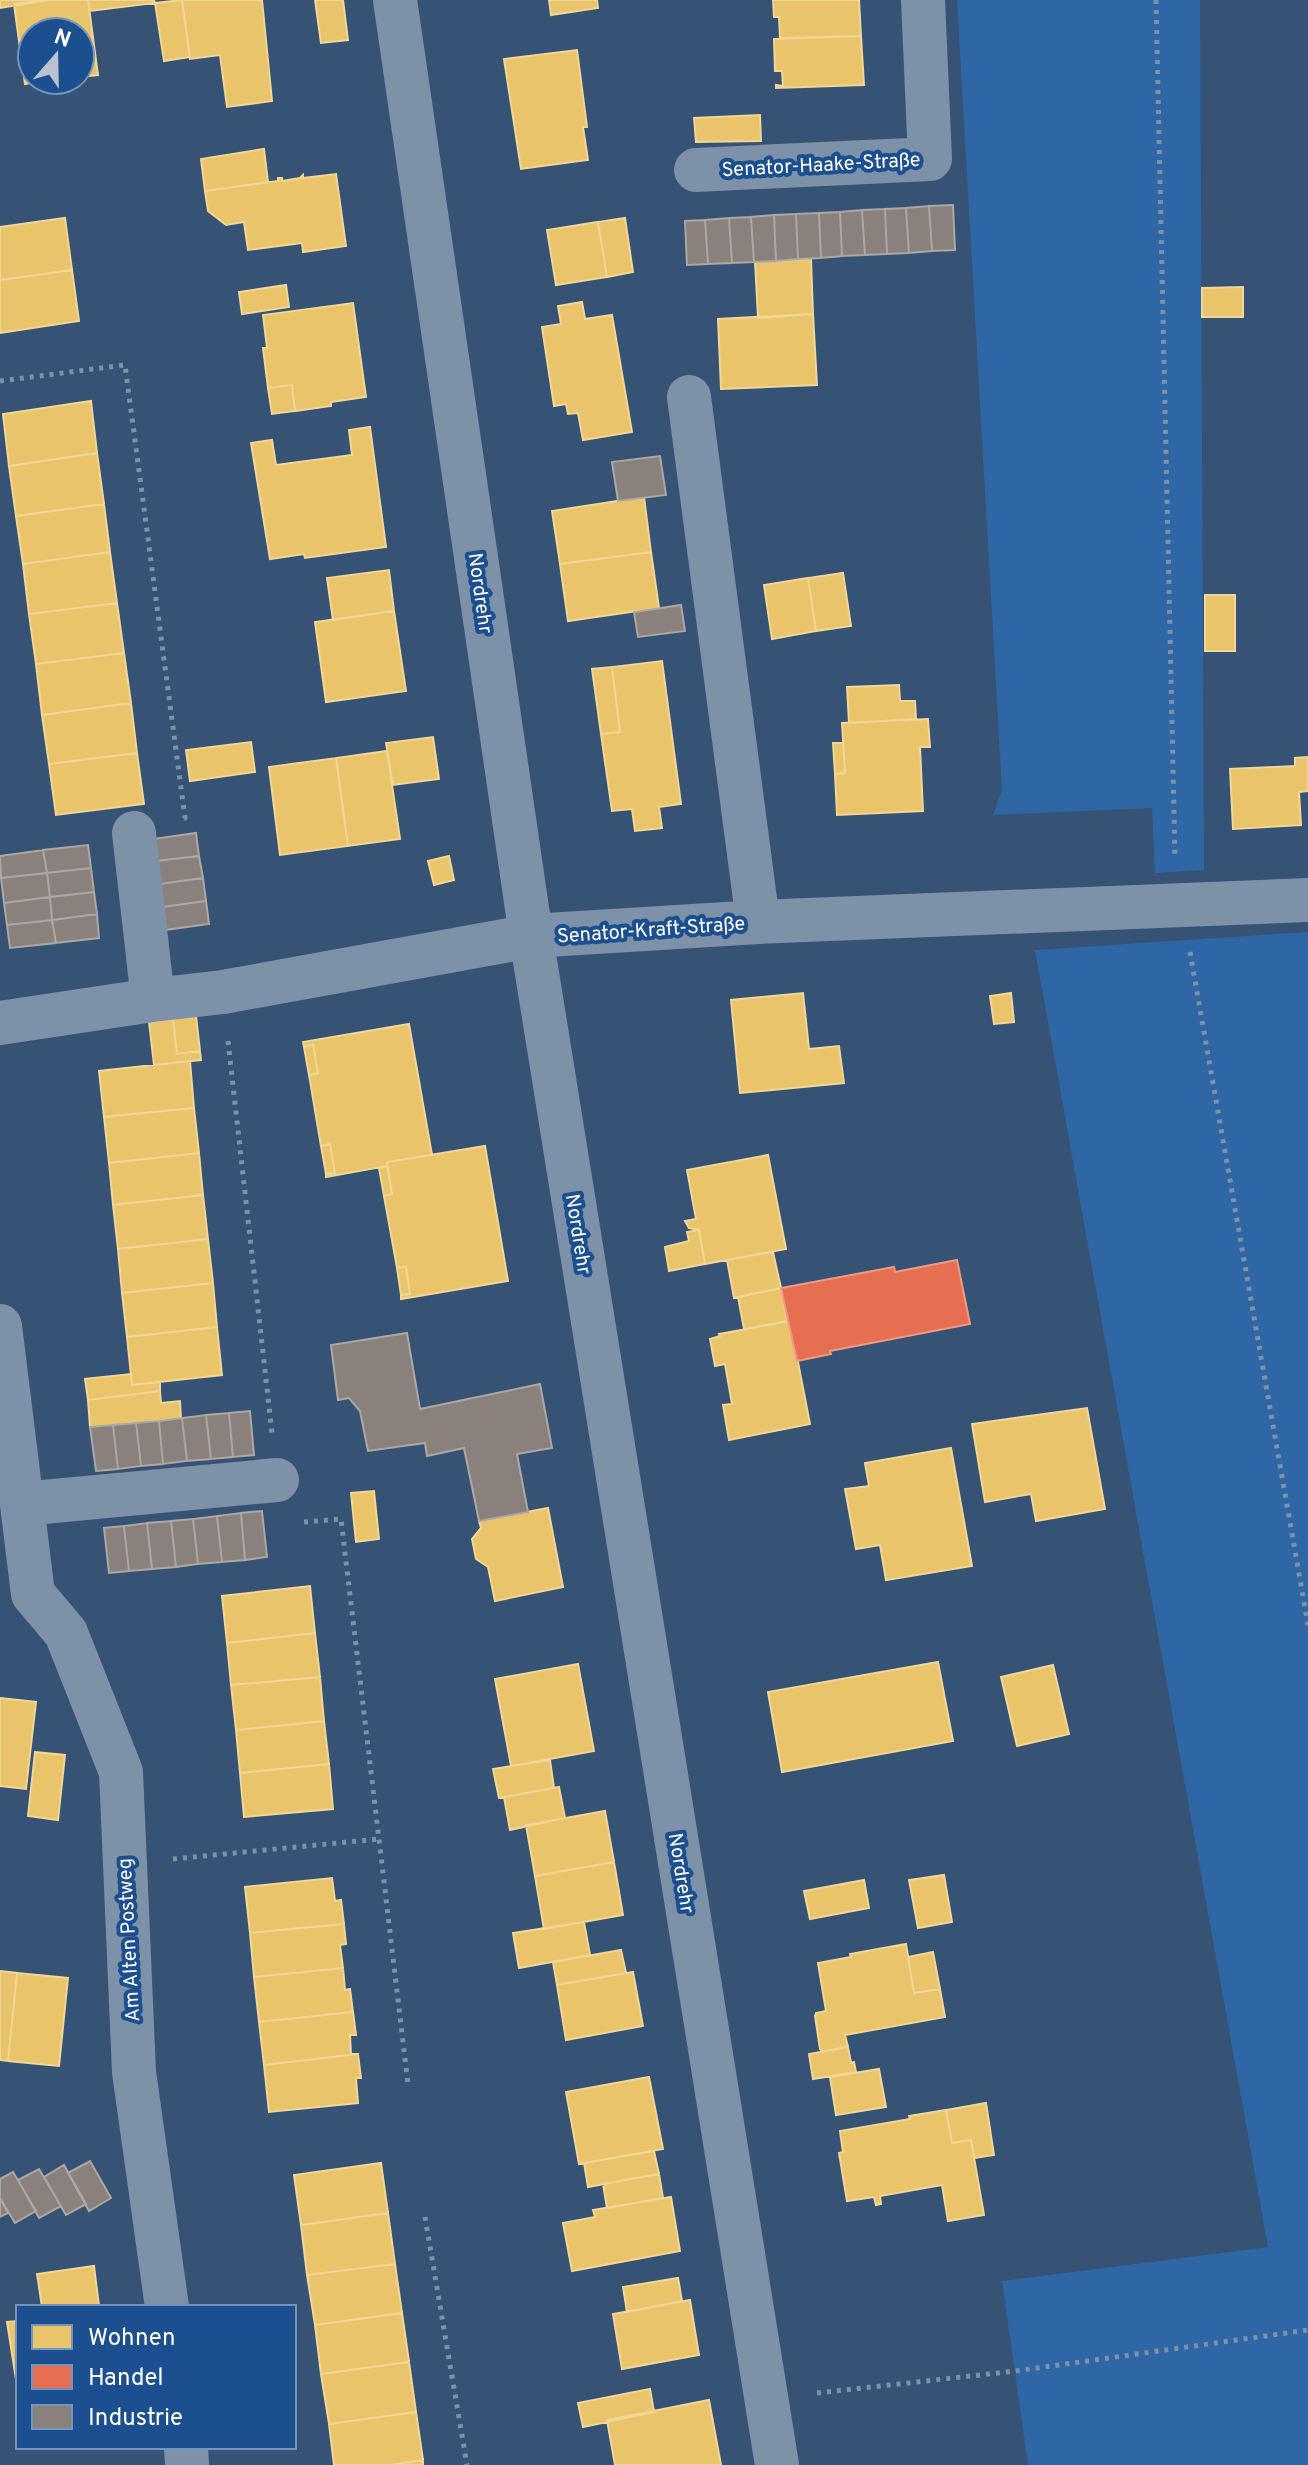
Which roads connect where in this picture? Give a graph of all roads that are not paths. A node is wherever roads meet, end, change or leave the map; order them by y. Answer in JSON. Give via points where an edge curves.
{"nodes":[{"id":1,"x":395,"y":0,"type":"edge"},
{"id":2,"x":923,"y":0,"type":"edge"},
{"id":3,"x":696,"y":170,"type":"dead end"},
{"id":4,"x":689,"y":397,"type":"dead end"},
{"id":5,"x":134,"y":833,"type":"road end"},
{"id":6,"x":1308,"y":900,"type":"edge"},
{"id":7,"x":758,"y":922,"type":"junction"},
{"id":8,"x":531,"y":936,"type":"junction"},
{"id":9,"x":153,"y":1000,"type":"junction"},
{"id":10,"x":0,"y":1023,"type":"edge"},
{"id":11,"x":0,"y":1326,"type":"edge"},
{"id":12,"x":277,"y":1480,"type":"road end"},
{"id":13,"x":22,"y":1504,"type":"junction"},
{"id":14,"x":17,"y":1593,"type":"edge"},
{"id":15,"x":167,"y":2305,"type":"edge"},
{"id":16,"x":777,"y":2465,"type":"edge"}],
"edges":[{"from":1,"to":8,"type":"street","name":"Nordrehr"},
{"from":2,"to":3,"type":"street","name":"Senator-Haake-Straße","via":[[930,159]]},
{"from":4,"to":7,"type":"street"},
{"from":5,"to":9,"type":"street"},
{"from":6,"to":7,"type":"street","name":"Senator-Kraft-Straße"},
{"from":7,"to":8,"type":"street","name":"Senator-Kraft-Straße"},
{"from":8,"to":9,"type":"street","name":"Senator-Kraft-Straße"},
{"from":8,"to":16,"type":"street","name":"Nordrehr"},
{"from":9,"to":10,"type":"street","name":"Senator-Kraft-Straße"},
{"from":11,"to":13,"type":"street","name":"Am Alten Postweg"},
{"from":12,"to":13,"type":"street"},
{"from":13,"to":14,"type":"street","name":"Am Alten Postweg"},
{"from":14,"to":15,"type":"street","name":"Am Alten Postweg","via":[[66,1633],[121,1772],[134,2072]]}]}
